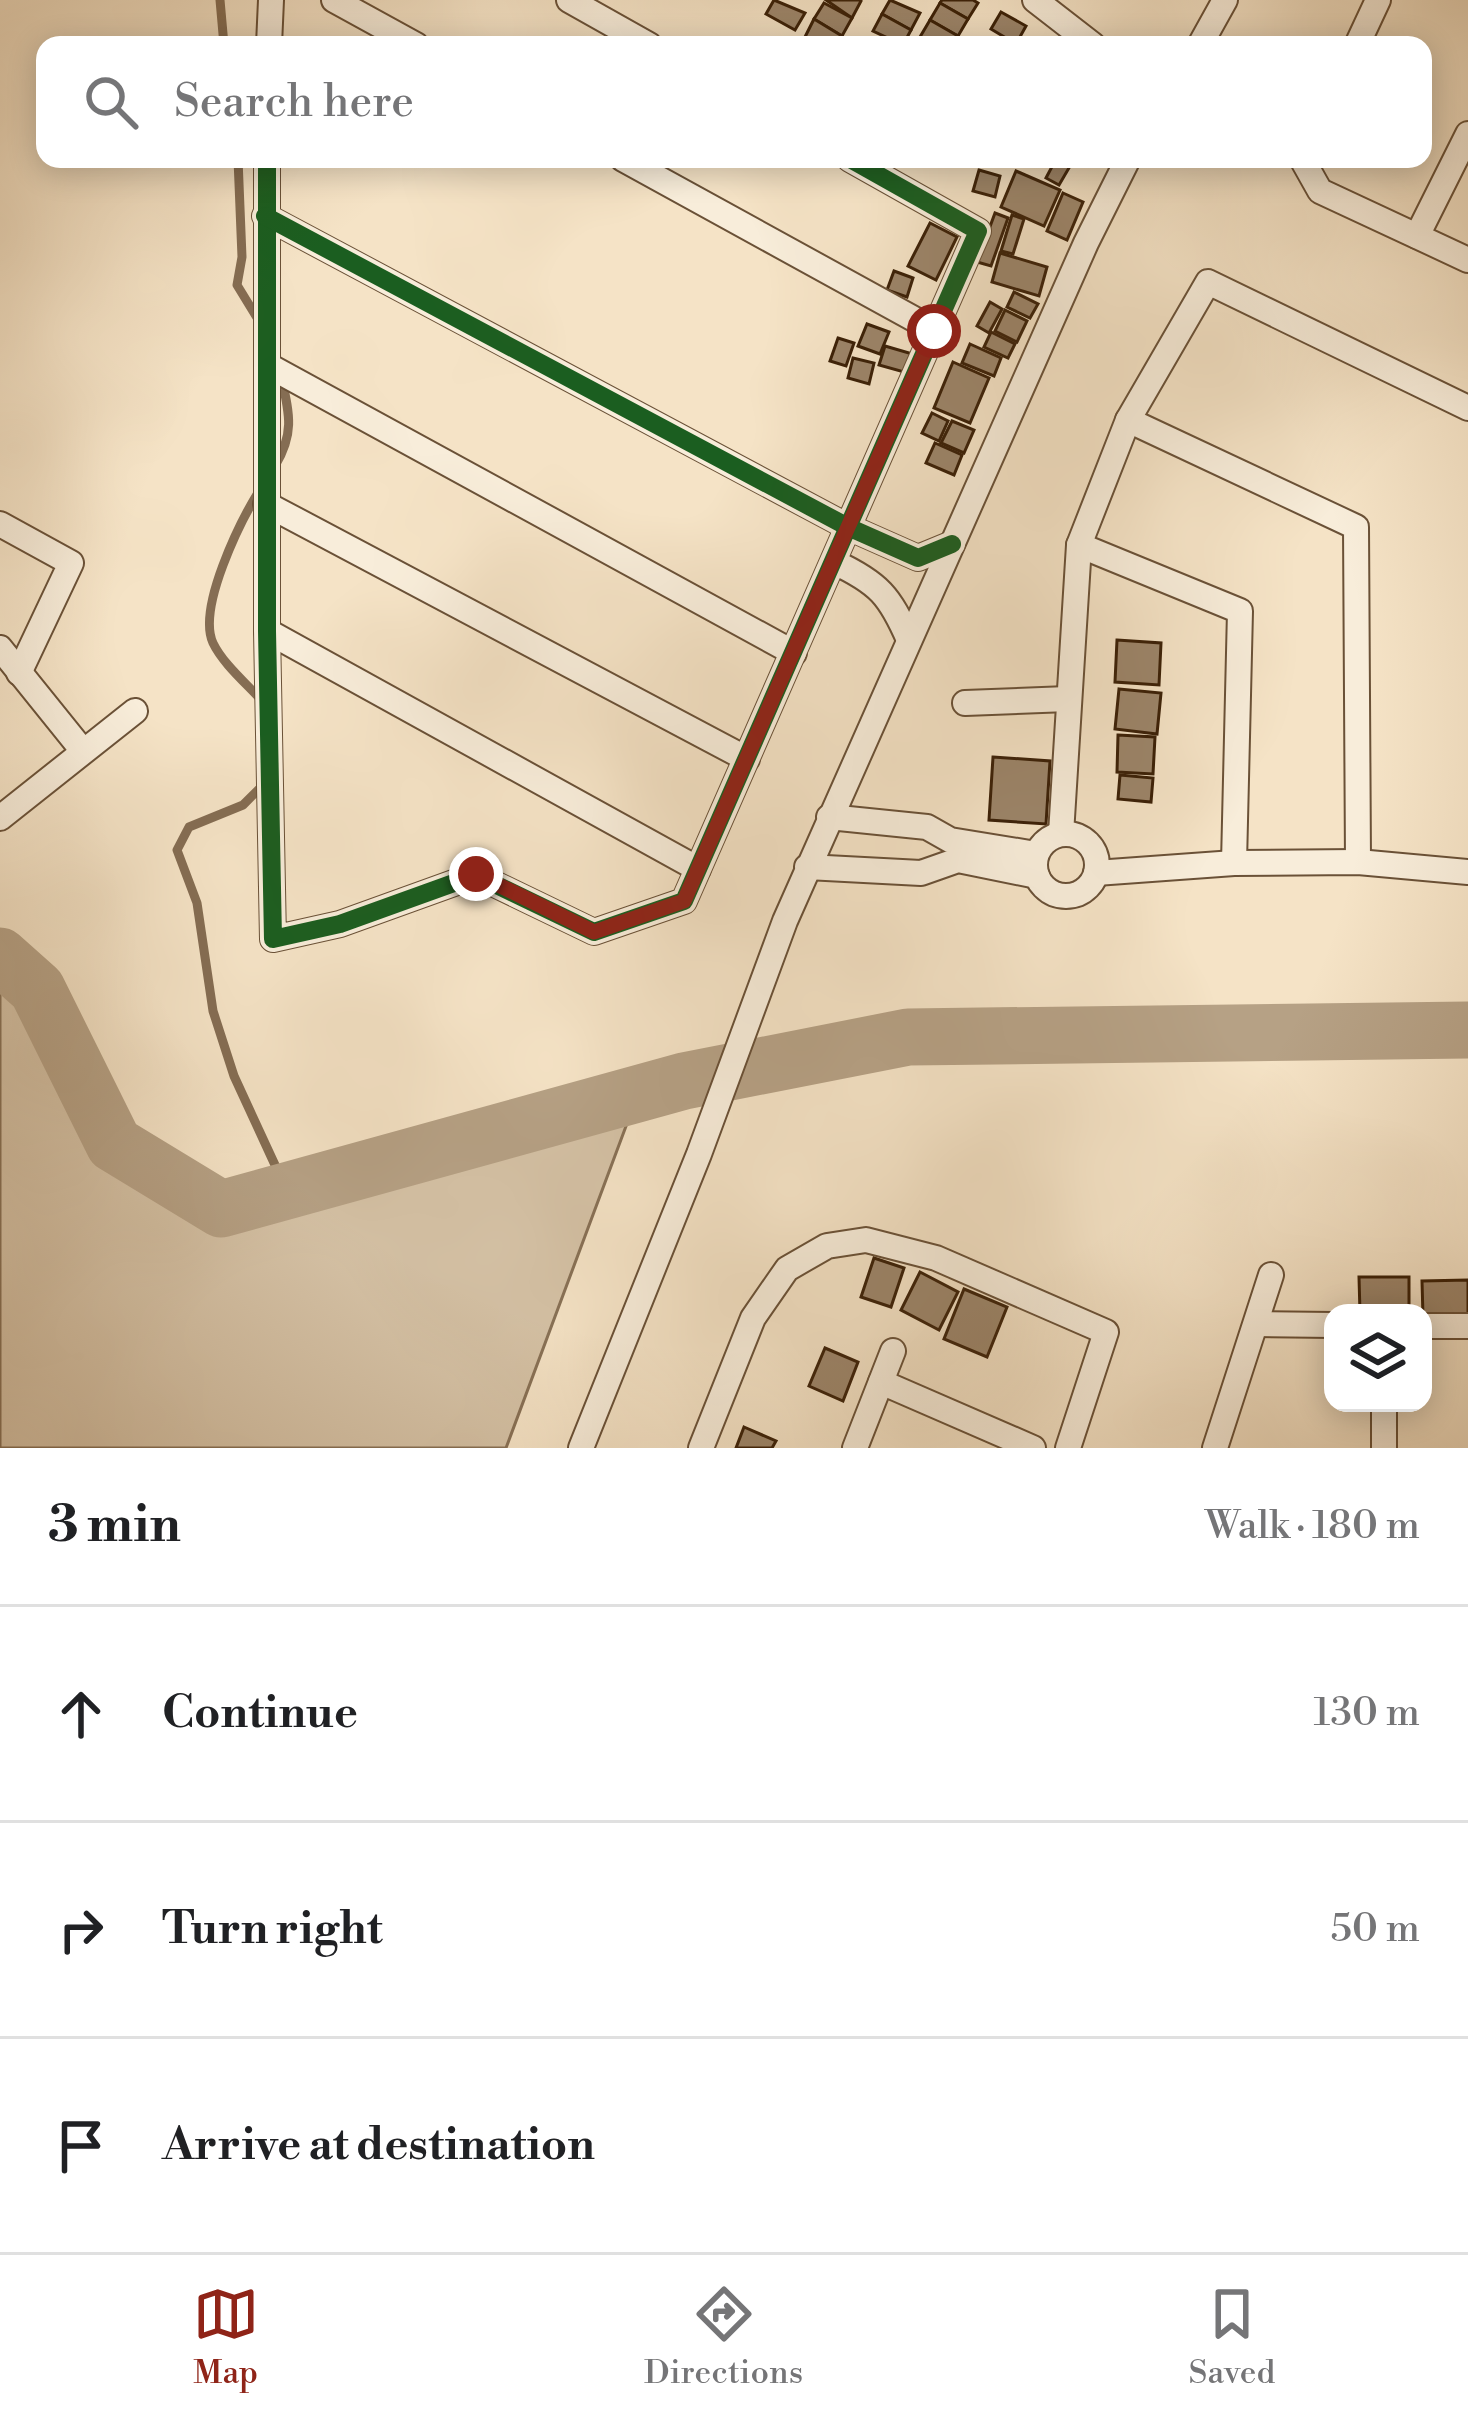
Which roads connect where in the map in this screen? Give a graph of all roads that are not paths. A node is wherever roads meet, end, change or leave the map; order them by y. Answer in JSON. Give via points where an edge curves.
{"nodes":[{"id":1,"x":271,"y":0,"type":"edge"},
{"id":2,"x":334,"y":0,"type":"edge"},
{"id":3,"x":569,"y":0,"type":"edge"},
{"id":4,"x":1035,"y":0,"type":"edge"},
{"id":5,"x":1225,"y":0,"type":"edge"},
{"id":6,"x":1378,"y":0,"type":"edge"},
{"id":7,"x":269,"y":36,"type":"edge"},
{"id":8,"x":400,"y":36,"type":"edge"},
{"id":9,"x":633,"y":36,"type":"edge"},
{"id":10,"x":1081,"y":36,"type":"edge"},
{"id":11,"x":1205,"y":36,"type":"edge"},
{"id":12,"x":1361,"y":36,"type":"edge"},
{"id":13,"x":1468,"y":134,"type":"edge"},
{"id":14,"x":267,"y":168,"type":"edge"},
{"id":15,"x":639,"y":168,"type":"edge"},
{"id":16,"x":866,"y":168,"type":"edge"},
{"id":17,"x":1124,"y":168,"type":"edge"},
{"id":18,"x":1307,"y":168,"type":"edge"},
{"id":19,"x":265,"y":216,"type":"junction"},
{"id":20,"x":1417,"y":236,"type":"junction"},
{"id":21,"x":1468,"y":260,"type":"edge"},
{"id":22,"x":934,"y":331,"type":"junction"},
{"id":23,"x":268,"y":365,"type":"junction"},
{"id":24,"x":1468,"y":408,"type":"edge"},
{"id":25,"x":1128,"y":420,"type":"junction"},
{"id":26,"x":266,"y":504,"type":"junction"},
{"id":27,"x":0,"y":524,"type":"edge"},
{"id":28,"x":848,"y":527,"type":"junction"},
{"id":29,"x":952,"y":544,"type":"junction"},
{"id":30,"x":1078,"y":544,"type":"junction"},
{"id":31,"x":834,"y":562,"type":"junction"},
{"id":32,"x":267,"y":632,"type":"junction"},
{"id":33,"x":909,"y":640,"type":"junction"},
{"id":34,"x":0,"y":648,"type":"edge"},
{"id":35,"x":794,"y":653,"type":"junction"},
{"id":36,"x":19,"y":673,"type":"junction"},
{"id":37,"x":1068,"y":699,"type":"junction"},
{"id":38,"x":965,"y":703,"type":"dead end"},
{"id":39,"x":135,"y":711,"type":"dead end"},
{"id":40,"x":82,"y":751,"type":"junction"},
{"id":41,"x":747,"y":759,"type":"junction"},
{"id":42,"x":0,"y":818,"type":"edge"},
{"id":43,"x":829,"y":818,"type":"junction"},
{"id":44,"x":1061,"y":834,"type":"junction"},
{"id":45,"x":1234,"y":862,"type":"junction"},
{"id":46,"x":1358,"y":862,"type":"junction"},
{"id":47,"x":1036,"y":865,"type":"junction"},
{"id":48,"x":807,"y":867,"type":"junction"},
{"id":49,"x":698,"y":869,"type":"junction"},
{"id":50,"x":1468,"y":872,"type":"edge"},
{"id":51,"x":1096,"y":873,"type":"junction"},
{"id":52,"x":1271,"y":1275,"type":"dead end"},
{"id":53,"x":1256,"y":1324,"type":"junction"},
{"id":54,"x":1324,"y":1324,"type":"edge"},
{"id":55,"x":1432,"y":1325,"type":"edge"},
{"id":56,"x":1468,"y":1326,"type":"edge"},
{"id":57,"x":893,"y":1351,"type":"dead end"},
{"id":58,"x":881,"y":1382,"type":"junction"},
{"id":59,"x":1384,"y":1412,"type":"edge"},
{"id":60,"x":581,"y":1448,"type":"edge"},
{"id":61,"x":701,"y":1448,"type":"edge"},
{"id":62,"x":855,"y":1448,"type":"edge"},
{"id":63,"x":1033,"y":1448,"type":"edge"},
{"id":64,"x":1068,"y":1448,"type":"edge"},
{"id":65,"x":1215,"y":1448,"type":"edge"},
{"id":66,"x":1384,"y":1448,"type":"edge"}],
"edges":[{"from":1,"to":7,"type":"street"},
{"from":2,"to":8,"type":"street"},
{"from":3,"to":9,"type":"street"},
{"from":4,"to":10,"type":"street"},
{"from":5,"to":11,"type":"street"},
{"from":6,"to":12,"type":"street"},
{"from":13,"to":20,"type":"street"},
{"from":14,"to":19,"type":"street"},
{"from":15,"to":22,"type":"street"},
{"from":16,"to":22,"type":"street","via":[[978,231]]},
{"from":17,"to":29,"type":"street"},
{"from":18,"to":20,"type":"street","via":[[1320,191]]},
{"from":19,"to":23,"type":"street"},
{"from":19,"to":28,"type":"street"},
{"from":20,"to":21,"type":"street"},
{"from":22,"to":28,"type":"street"},
{"from":23,"to":26,"type":"street"},
{"from":23,"to":35,"type":"street"},
{"from":24,"to":25,"type":"street","via":[[1208,282]]},
{"from":25,"to":30,"type":"street"},
{"from":25,"to":46,"type":"street","via":[[1356,527]]},
{"from":26,"to":32,"type":"street"},
{"from":26,"to":41,"type":"street"},
{"from":27,"to":36,"type":"street","via":[[70,563]]},
{"from":28,"to":29,"type":"street","via":[[917,558]]},
{"from":28,"to":31,"type":"street"},
{"from":29,"to":33,"type":"street"},
{"from":30,"to":37,"type":"street"},
{"from":30,"to":45,"type":"street","via":[[1240,611]]},
{"from":31,"to":33,"type":"street","via":[[890,598]]},
{"from":31,"to":35,"type":"street"},
{"from":32,"to":49,"type":"street"},
{"from":32,"to":49,"type":"street","via":[[273,939],[340,924],[476,874],[594,932],[684,901]]},
{"from":33,"to":43,"type":"street"},
{"from":34,"to":36,"type":"street"},
{"from":35,"to":41,"type":"street"},
{"from":36,"to":40,"type":"street"},
{"from":37,"to":38,"type":"street"},
{"from":37,"to":44,"type":"street"},
{"from":39,"to":40,"type":"street"},
{"from":40,"to":42,"type":"street"},
{"from":41,"to":49,"type":"street"},
{"from":43,"to":47,"type":"street","via":[[927,827]]},
{"from":43,"to":48,"type":"street"},
{"from":44,"to":47,"type":"street","via":[[1050,837]]},
{"from":44,"to":51,"type":"street","via":[[1085,840]]},
{"from":45,"to":46,"type":"street"},
{"from":45,"to":51,"type":"street"},
{"from":46,"to":50,"type":"street"},
{"from":47,"to":48,"type":"street","via":[[958,860],[921,873]]},
{"from":47,"to":51,"type":"street","via":[[1054,893],[1066,896]]},
{"from":48,"to":60,"type":"street"},
{"from":52,"to":53,"type":"street"},
{"from":53,"to":54,"type":"street"},
{"from":53,"to":65,"type":"street"},
{"from":55,"to":56,"type":"street"},
{"from":57,"to":58,"type":"street"},
{"from":58,"to":62,"type":"street"},
{"from":58,"to":63,"type":"street"},
{"from":59,"to":66,"type":"street"},
{"from":61,"to":64,"type":"street","via":[[753,1318],[787,1269],[827,1246],[866,1240],[936,1258],[1106,1332]]}]}
